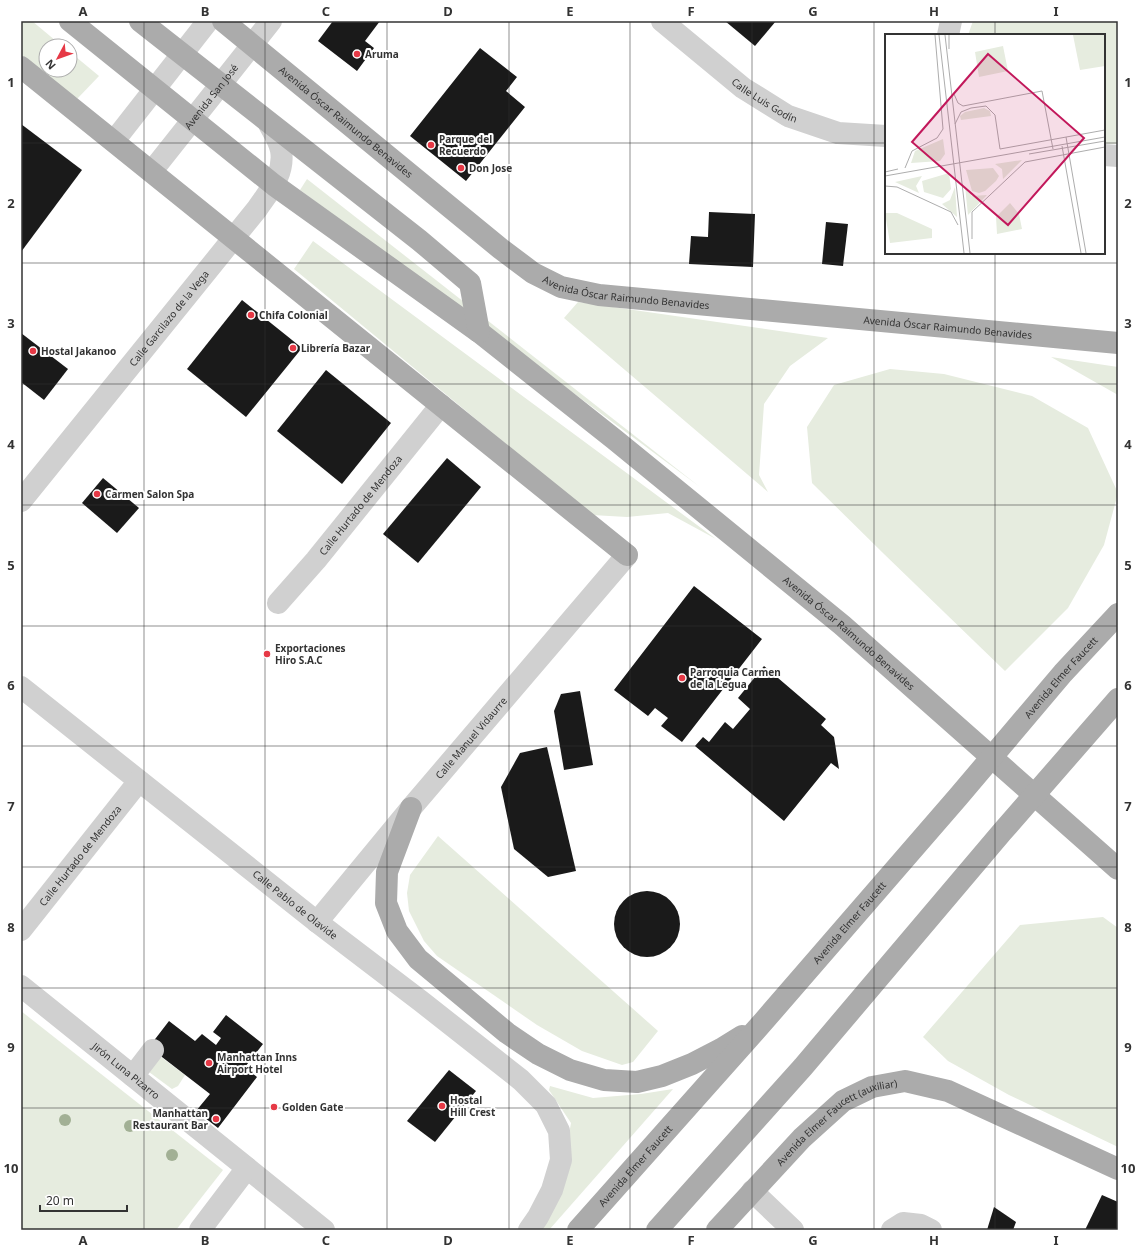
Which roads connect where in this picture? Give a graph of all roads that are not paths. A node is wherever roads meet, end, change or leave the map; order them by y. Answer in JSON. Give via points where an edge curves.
{"nodes":[{"id":1,"x":70,"y":21,"type":"edge"},
{"id":2,"x":140,"y":21,"type":"edge"},
{"id":3,"x":208,"y":21,"type":"edge"},
{"id":4,"x":223,"y":21,"type":"edge"},
{"id":5,"x":271,"y":21,"type":"edge"},
{"id":6,"x":662,"y":21,"type":"edge"},
{"id":7,"x":951,"y":21,"type":"edge"},
{"id":8,"x":948,"y":34,"type":"edge"},
{"id":9,"x":252,"y":44,"type":"junction"},
{"id":10,"x":182,"y":54,"type":"junction"},
{"id":11,"x":21,"y":67,"type":"edge"},
{"id":12,"x":220,"y":85,"type":"junction"},
{"id":13,"x":154,"y":90,"type":"junction"},
{"id":14,"x":192,"y":120,"type":"junction"},
{"id":15,"x":269,"y":124,"type":"junction"},
{"id":16,"x":885,"y":136,"type":"edge"},
{"id":17,"x":114,"y":141,"type":"junction"},
{"id":18,"x":1105,"y":155,"type":"edge"},
{"id":19,"x":1118,"y":156,"type":"edge"},
{"id":20,"x":152,"y":172,"type":"junction"},
{"id":21,"x":274,"y":185,"type":"junction"},
{"id":22,"x":233,"y":237,"type":"junction"},
{"id":23,"x":479,"y":332,"type":"junction"},
{"id":24,"x":1118,"y":342,"type":"edge"},
{"id":25,"x":441,"y":405,"type":"junction"},
{"id":26,"x":21,"y":501,"type":"edge"},
{"id":27,"x":627,"y":555,"type":"joint"},
{"id":28,"x":278,"y":602,"type":"dead end"},
{"id":29,"x":1118,"y":614,"type":"edge"},
{"id":30,"x":21,"y":687,"type":"edge"},
{"id":31,"x":1118,"y":699,"type":"edge"},
{"id":32,"x":139,"y":781,"type":"junction"},
{"id":33,"x":412,"y":808,"type":"junction"},
{"id":34,"x":1118,"y":868,"type":"edge"},
{"id":35,"x":317,"y":922,"type":"junction"},
{"id":36,"x":21,"y":930,"type":"edge"},
{"id":37,"x":21,"y":986,"type":"edge"},
{"id":38,"x":763,"y":1022,"type":"junction"},
{"id":39,"x":153,"y":1050,"type":"dead end"},
{"id":40,"x":133,"y":1076,"type":"junction"},
{"id":41,"x":247,"y":1168,"type":"junction"},
{"id":42,"x":1115,"y":1168,"type":"edge"},
{"id":43,"x":752,"y":1191,"type":"junction"},
{"id":44,"x":200,"y":1230,"type":"edge"},
{"id":45,"x":324,"y":1230,"type":"edge"},
{"id":46,"x":529,"y":1230,"type":"edge"},
{"id":47,"x":578,"y":1230,"type":"edge"},
{"id":48,"x":657,"y":1230,"type":"edge"},
{"id":49,"x":717,"y":1230,"type":"edge"},
{"id":50,"x":793,"y":1230,"type":"edge"},
{"id":51,"x":892,"y":1230,"type":"edge"},
{"id":52,"x":931,"y":1230,"type":"edge"}],
"edges":[{"from":1,"to":13,"type":"main road","name":"Avenida Óscar Raimundo Benavides"},
{"from":2,"to":10,"type":"main road"},
{"from":3,"to":10,"type":"street"},
{"from":4,"to":9,"type":"main road","name":"Avenida Óscar Raimundo Benavides"},
{"from":5,"to":9,"type":"street","name":"Avenida San José"},
{"from":6,"to":16,"type":"street","name":"Calle Luis Godín","via":[[743,88],[788,116],[838,132]]},
{"from":7,"to":8,"type":"street"},
{"from":9,"to":12,"type":"street","name":"Avenida San José"},
{"from":9,"to":24,"type":"main road","name":"Avenida Óscar Raimundo Benavides","via":[[501,249],[533,272],[561,287],[599,295]]},
{"from":10,"to":12,"type":"main road"},
{"from":10,"to":13,"type":"street"},
{"from":11,"to":17,"type":"main road"},
{"from":12,"to":14,"type":"street","name":"Avenida San José"},
{"from":12,"to":15,"type":"main road"},
{"from":13,"to":14,"type":"main road","name":"Avenida Óscar Raimundo Benavides"},
{"from":13,"to":17,"type":"street"},
{"from":14,"to":20,"type":"street","name":"Avenida San José"},
{"from":14,"to":21,"type":"main road","name":"Avenida Óscar Raimundo Benavides"},
{"from":15,"to":21,"type":"street","name":"Calle Garcilazo de la Vega","via":[[280,149],[281,170]]},
{"from":15,"to":23,"type":"main road","via":[[419,240],[470,283]]},
{"from":17,"to":20,"type":"main road"},
{"from":18,"to":19,"type":"street"},
{"from":20,"to":22,"type":"main road"},
{"from":21,"to":22,"type":"street","name":"Calle Garcilazo de la Vega"},
{"from":21,"to":23,"type":"main road","name":"Avenida Óscar Raimundo Benavides"},
{"from":22,"to":25,"type":"main road"},
{"from":22,"to":26,"type":"street","name":"Calle Garcilazo de la Vega"},
{"from":23,"to":34,"type":"main road","name":"Avenida Óscar Raimundo Benavides","via":[[842,625]]},
{"from":25,"to":27,"type":"main road"},
{"from":25,"to":28,"type":"street","name":"Calle Hurtado de Mendoza","via":[[316,560]]},
{"from":27,"to":33,"type":"street","name":"Calle Manuel Vidaurre"},
{"from":29,"to":38,"type":"main road","name":"Avenida Elmer Faucett","via":[[1050,688]]},
{"from":30,"to":32,"type":"street","name":"Calle Pablo de Olavide"},
{"from":31,"to":48,"type":"main road","via":[[803,1067]]},
{"from":32,"to":35,"type":"street","name":"Calle Pablo de Olavide"},
{"from":32,"to":36,"type":"street","name":"Calle Hurtado de Mendoza"},
{"from":33,"to":35,"type":"street","name":"Calle Manuel Vidaurre"},
{"from":33,"to":38,"type":"main road","via":[[387,872],[386,903],[397,931],[418,959],[507,1034],[538,1054],[570,1070],[604,1080],[637,1082],[662,1076],[692,1064]]},
{"from":35,"to":46,"type":"street","name":"Calle Pablo de Olavide","via":[[521,1080],[546,1105],[559,1131],[561,1160],[552,1190]]},
{"from":37,"to":40,"type":"street","name":"Jirón Luna Pizarro"},
{"from":38,"to":47,"type":"main road","name":"Avenida Elmer Faucett"},
{"from":39,"to":40,"type":"street"},
{"from":40,"to":41,"type":"street","name":"Jirón Luna Pizarro"},
{"from":41,"to":44,"type":"street"},
{"from":41,"to":45,"type":"street","name":"Jirón Luna Pizarro"},
{"from":42,"to":43,"type":"main road","name":"Avenida Elmer Faucett (auxiliar)","via":[[948,1091],[905,1081],[872,1087],[843,1101],[802,1138]]},
{"from":43,"to":49,"type":"main road","name":"Avenida Elmer Faucett (auxiliar)"},
{"from":43,"to":50,"type":"street"},
{"from":51,"to":52,"type":"street","via":[[903,1223]]}]}
